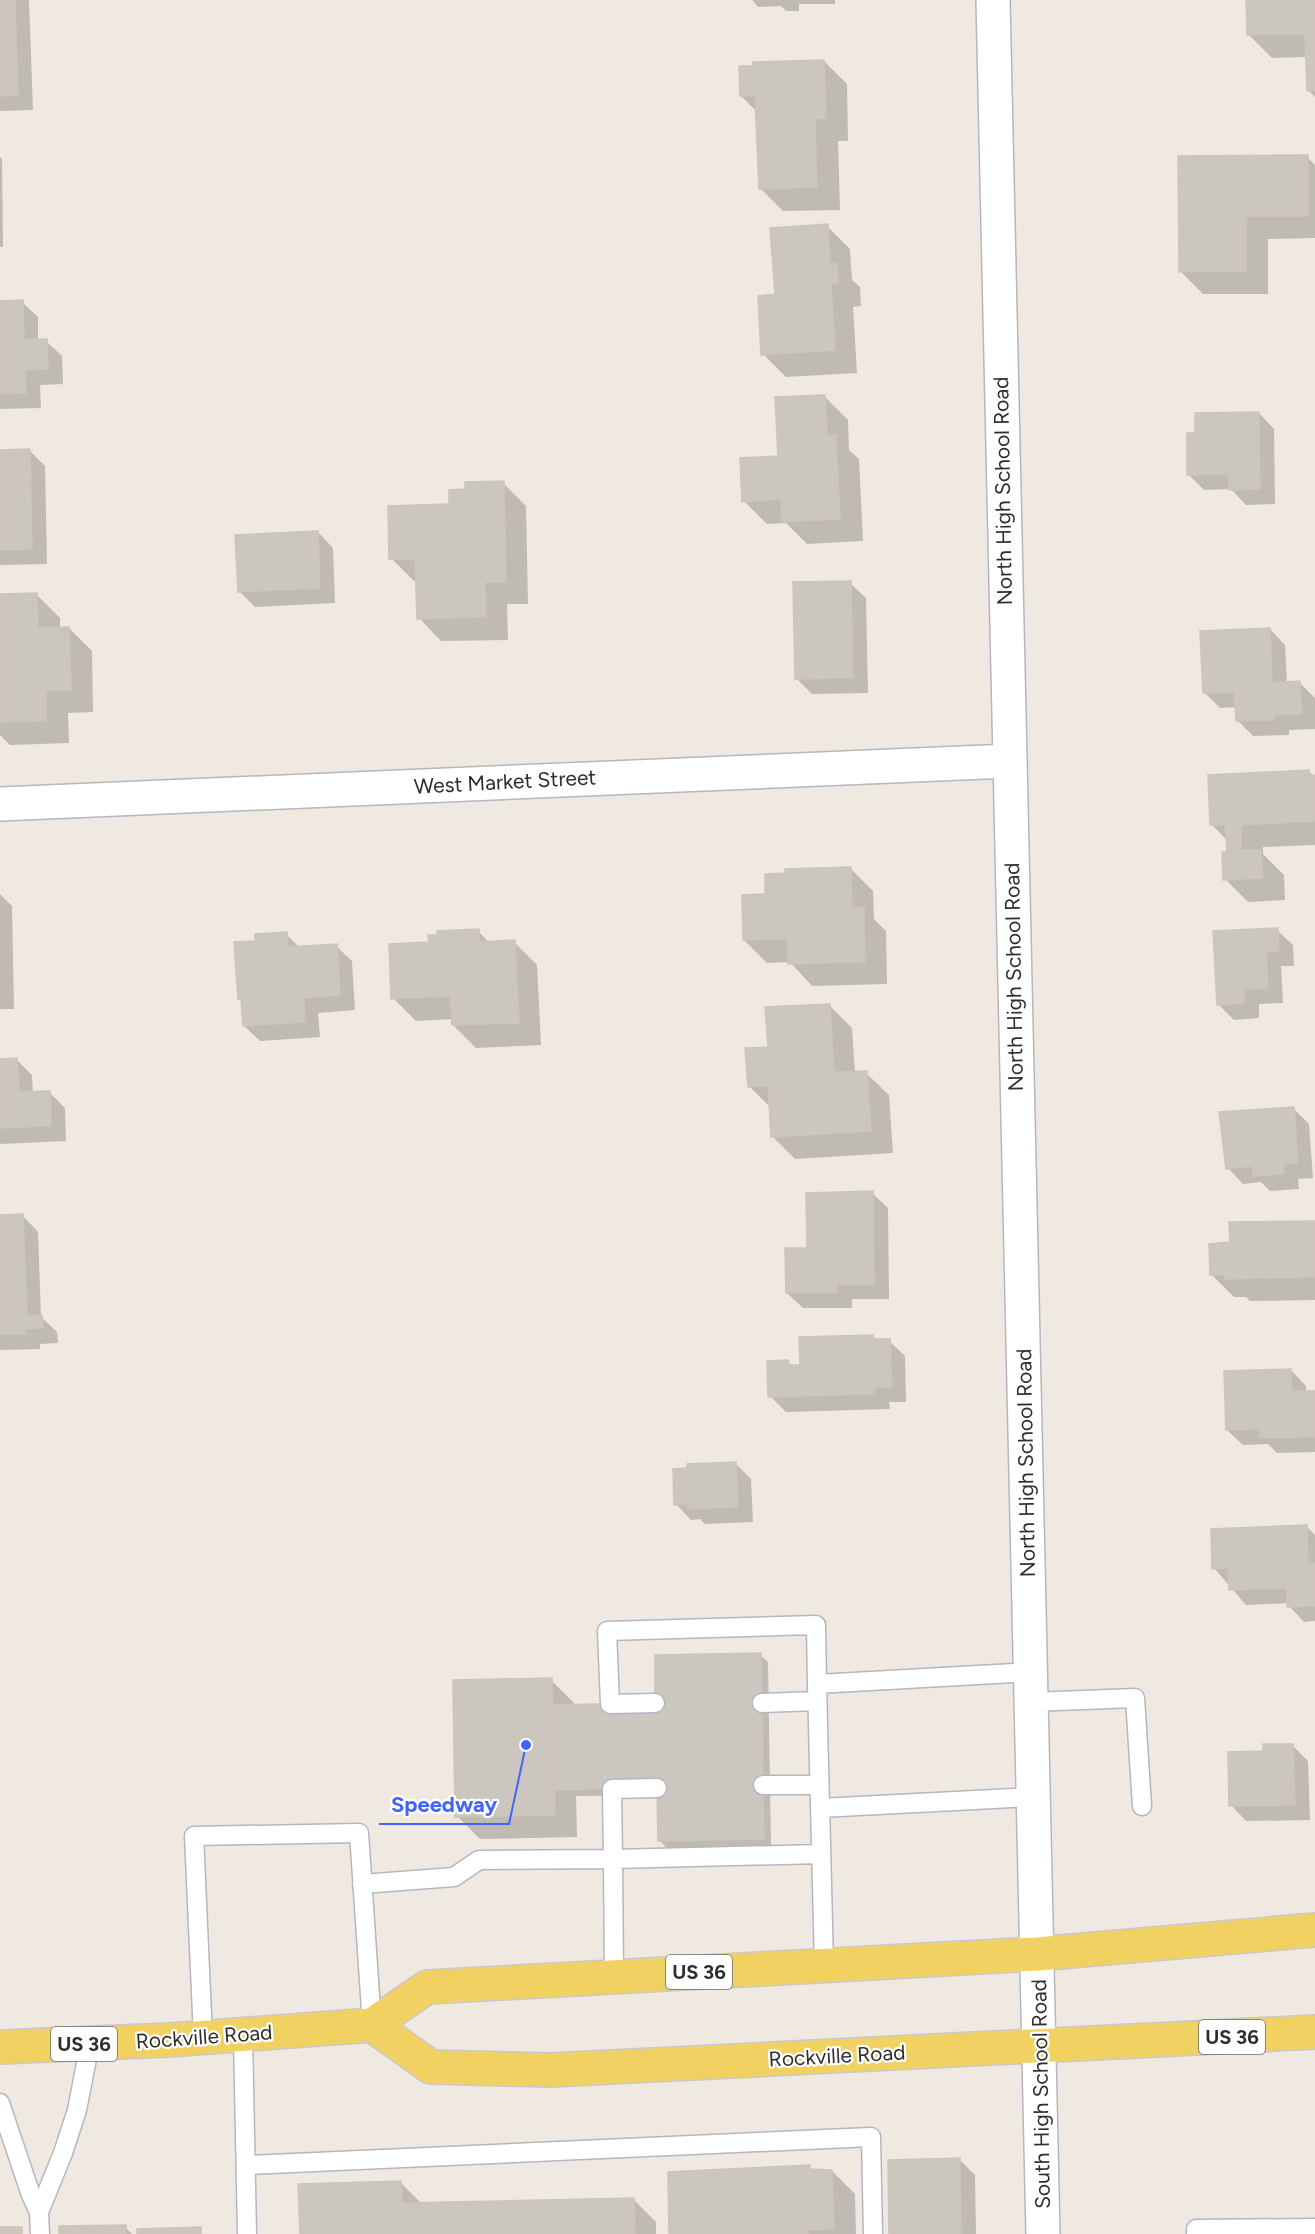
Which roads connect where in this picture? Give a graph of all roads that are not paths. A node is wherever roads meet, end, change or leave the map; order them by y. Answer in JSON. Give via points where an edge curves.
{"nodes":[{"id":1,"x":993,"y":0,"type":"edge"},
{"id":2,"x":1009,"y":761,"type":"junction"},
{"id":3,"x":0,"y":804,"type":"edge"},
{"id":4,"x":1031,"y":1687,"type":"junction"},
{"id":5,"x":817,"y":1692,"type":"junction"},
{"id":6,"x":655,"y":1703,"type":"dead end"},
{"id":7,"x":762,"y":1703,"type":"dead end"},
{"id":8,"x":763,"y":1785,"type":"dead end"},
{"id":9,"x":819,"y":1785,"type":"junction"},
{"id":10,"x":657,"y":1788,"type":"dead end"},
{"id":11,"x":1034,"y":1797,"type":"junction"},
{"id":12,"x":1142,"y":1806,"type":"dead end"},
{"id":13,"x":820,"y":1808,"type":"junction"},
{"id":14,"x":821,"y":1854,"type":"junction"},
{"id":15,"x":614,"y":1859,"type":"junction"},
{"id":16,"x":362,"y":1884,"type":"junction"},
{"id":17,"x":1315,"y":1930,"type":"edge"},
{"id":18,"x":1037,"y":1954,"type":"junction"},
{"id":19,"x":824,"y":1965,"type":"junction"},
{"id":20,"x":614,"y":1977,"type":"junction"},
{"id":21,"x":372,"y":2025,"type":"junction"},
{"id":22,"x":1315,"y":2032,"type":"edge"},
{"id":23,"x":243,"y":2035,"type":"junction"},
{"id":24,"x":203,"y":2037,"type":"junction"},
{"id":25,"x":90,"y":2043,"type":"junction"},
{"id":26,"x":1040,"y":2046,"type":"junction"},
{"id":27,"x":0,"y":2047,"type":"edge"},
{"id":28,"x":0,"y":2103,"type":"edge"},
{"id":29,"x":246,"y":2165,"type":"junction"},
{"id":30,"x":39,"y":2212,"type":"junction"},
{"id":31,"x":1315,"y":2228,"type":"edge"},
{"id":32,"x":40,"y":2234,"type":"edge"},
{"id":33,"x":248,"y":2234,"type":"edge"},
{"id":34,"x":873,"y":2234,"type":"edge"},
{"id":35,"x":1043,"y":2234,"type":"edge"},
{"id":36,"x":1196,"y":2234,"type":"edge"}],
"edges":[{"from":1,"to":2,"type":"street","name":"North High School Road"},
{"from":2,"to":3,"type":"street","name":"West Market Street"},
{"from":2,"to":4,"type":"street","name":"North High School Road"},
{"from":4,"to":5,"type":"lane"},
{"from":4,"to":11,"type":"street","name":"North High School Road"},
{"from":4,"to":12,"type":"lane","via":[[1135,1698]]},
{"from":5,"to":6,"type":"lane","via":[[816,1625],[607,1631],[610,1704]]},
{"from":5,"to":7,"type":"lane"},
{"from":5,"to":9,"type":"lane"},
{"from":8,"to":9,"type":"lane"},
{"from":9,"to":13,"type":"lane"},
{"from":10,"to":15,"type":"lane","via":[[612,1789]]},
{"from":11,"to":13,"type":"lane"},
{"from":11,"to":18,"type":"street","name":"North High School Road"},
{"from":13,"to":14,"type":"lane"},
{"from":14,"to":15,"type":"lane"},
{"from":14,"to":19,"type":"lane"},
{"from":15,"to":16,"type":"lane","via":[[479,1860],[454,1877]]},
{"from":15,"to":20,"type":"lane"},
{"from":16,"to":21,"type":"lane"},
{"from":16,"to":24,"type":"lane","via":[[358,1833],[194,1836]]},
{"from":17,"to":18,"type":"main road","number":"US 36"},
{"from":18,"to":19,"type":"main road","number":"US 36"},
{"from":18,"to":26,"type":"street","name":"South High School Road"},
{"from":19,"to":20,"type":"main road","number":"US 36"},
{"from":20,"to":21,"type":"main road","number":"US 36","via":[[427,1987]]},
{"from":21,"to":23,"type":"main road","name":"Rockville Road","number":"US 36"},
{"from":21,"to":26,"type":"main road","name":"Rockville Road","number":"US 36","via":[[431,2067],[551,2070]]},
{"from":22,"to":26,"type":"main road","name":"Rockville Road","number":"US 36"},
{"from":23,"to":24,"type":"main road","name":"Rockville Road","number":"US 36"},
{"from":23,"to":29,"type":"lane"},
{"from":24,"to":25,"type":"main road","name":"Rockville Road","number":"US 36"},
{"from":25,"to":27,"type":"main road","name":"Rockville Road","number":"US 36"},
{"from":25,"to":30,"type":"lane","via":[[77,2110]]},
{"from":26,"to":35,"type":"street","name":"South High School Road"},
{"from":28,"to":30,"type":"lane"},
{"from":29,"to":33,"type":"lane"},
{"from":29,"to":34,"type":"lane","via":[[871,2137]]},
{"from":30,"to":32,"type":"lane"},
{"from":31,"to":36,"type":"lane","via":[[1196,2229]]}]}
